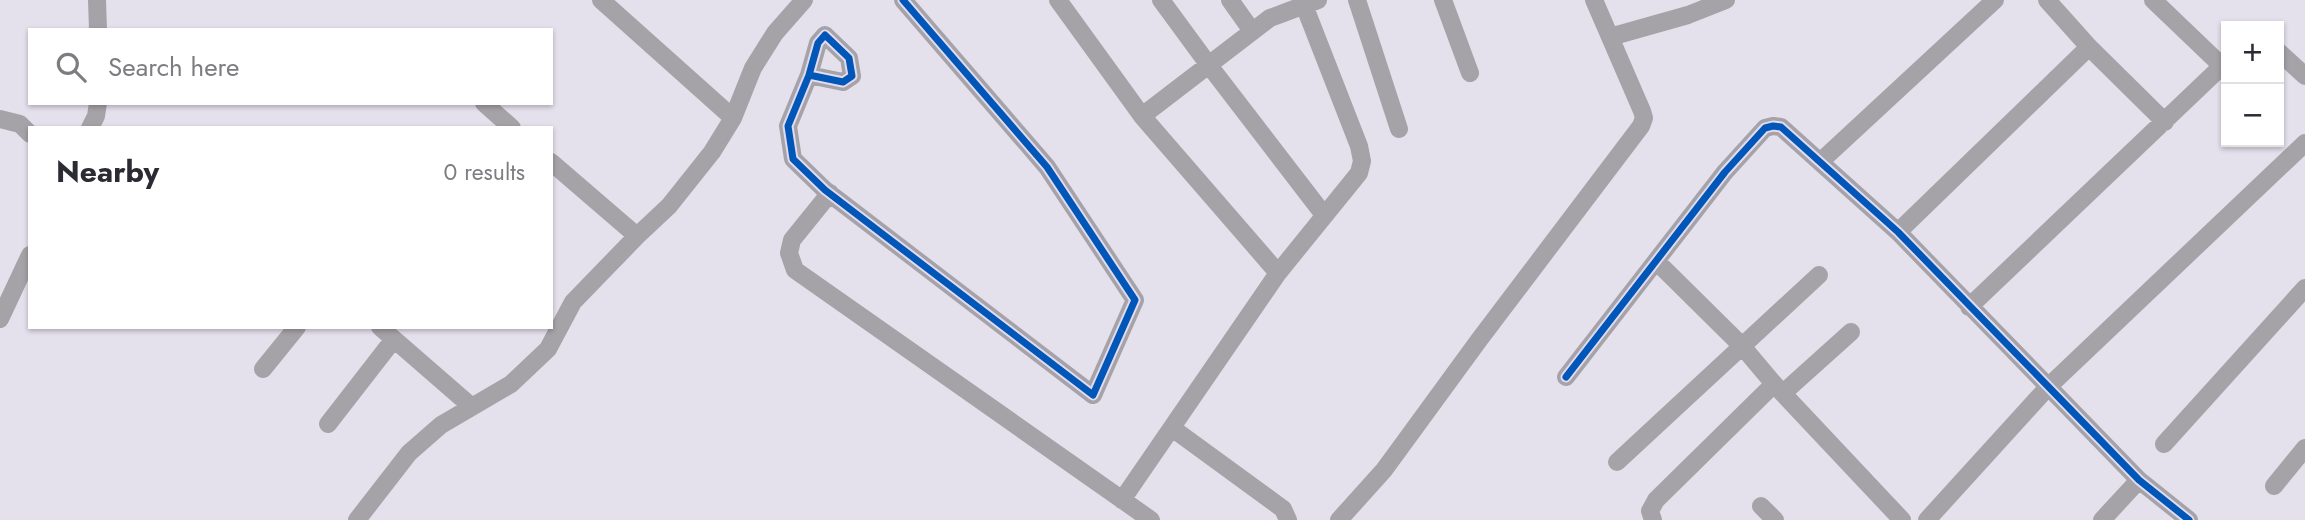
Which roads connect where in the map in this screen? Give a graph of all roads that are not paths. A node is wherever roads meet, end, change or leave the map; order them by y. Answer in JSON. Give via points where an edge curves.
{"nodes":[{"id":1,"x":97,"y":0,"type":"edge"},
{"id":2,"x":601,"y":0,"type":"edge"},
{"id":3,"x":804,"y":0,"type":"edge"},
{"id":4,"x":903,"y":0,"type":"edge"},
{"id":5,"x":1058,"y":0,"type":"edge"},
{"id":6,"x":1161,"y":0,"type":"edge"},
{"id":7,"x":1230,"y":0,"type":"edge"},
{"id":8,"x":1357,"y":0,"type":"edge"},
{"id":9,"x":1443,"y":0,"type":"edge"},
{"id":10,"x":1594,"y":0,"type":"edge"},
{"id":11,"x":1726,"y":0,"type":"edge"},
{"id":12,"x":1995,"y":0,"type":"edge"},
{"id":13,"x":2047,"y":0,"type":"edge"},
{"id":14,"x":2153,"y":0,"type":"edge"},
{"id":15,"x":1311,"y":3,"type":"edge"},
{"id":16,"x":98,"y":28,"type":"edge"},
{"id":17,"x":1252,"y":32,"type":"junction"},
{"id":18,"x":1610,"y":37,"type":"junction"},
{"id":19,"x":2089,"y":47,"type":"junction"},
{"id":20,"x":2284,"y":57,"type":"edge"},
{"id":21,"x":2221,"y":62,"type":"edge"},
{"id":22,"x":1208,"y":64,"type":"junction"},
{"id":23,"x":2221,"y":68,"type":"edge"},
{"id":24,"x":1470,"y":73,"type":"dead end"},
{"id":25,"x":809,"y":75,"type":"dead end"},
{"id":26,"x":2305,"y":76,"type":"edge"},
{"id":27,"x":98,"y":105,"type":"edge"},
{"id":28,"x":486,"y":105,"type":"edge"},
{"id":29,"x":1142,"y":116,"type":"junction"},
{"id":30,"x":733,"y":118,"type":"junction"},
{"id":31,"x":0,"y":119,"type":"edge"},
{"id":32,"x":2165,"y":122,"type":"junction"},
{"id":33,"x":91,"y":126,"type":"edge"},
{"id":34,"x":510,"y":126,"type":"edge"},
{"id":35,"x":1399,"y":129,"type":"dead end"},
{"id":36,"x":28,"y":132,"type":"edge"},
{"id":37,"x":2305,"y":143,"type":"edge"},
{"id":38,"x":1820,"y":162,"type":"junction"},
{"id":39,"x":553,"y":164,"type":"edge"},
{"id":40,"x":830,"y":193,"type":"junction"},
{"id":41,"x":1324,"y":215,"type":"junction"},
{"id":42,"x":1898,"y":232,"type":"junction"},
{"id":43,"x":637,"y":236,"type":"junction"},
{"id":44,"x":28,"y":259,"type":"edge"},
{"id":45,"x":1656,"y":261,"type":"junction"},
{"id":46,"x":1278,"y":273,"type":"junction"},
{"id":47,"x":1819,"y":275,"type":"dead end"},
{"id":48,"x":2305,"y":288,"type":"edge"},
{"id":49,"x":1969,"y":307,"type":"junction"},
{"id":50,"x":0,"y":319,"type":"edge"},
{"id":51,"x":295,"y":329,"type":"edge"},
{"id":52,"x":1851,"y":332,"type":"dead end"},
{"id":53,"x":387,"y":333,"type":"edge"},
{"id":54,"x":1742,"y":346,"type":"junction"},
{"id":55,"x":262,"y":369,"type":"dead end"},
{"id":56,"x":1566,"y":377,"type":"dead end"},
{"id":57,"x":2048,"y":387,"type":"junction"},
{"id":58,"x":1778,"y":388,"type":"junction"},
{"id":59,"x":472,"y":407,"type":"junction"},
{"id":60,"x":328,"y":424,"type":"dead end"},
{"id":61,"x":1172,"y":428,"type":"junction"},
{"id":62,"x":2164,"y":444,"type":"dead end"},
{"id":63,"x":2305,"y":449,"type":"edge"},
{"id":64,"x":1617,"y":463,"type":"dead end"},
{"id":65,"x":2139,"y":480,"type":"junction"},
{"id":66,"x":2274,"y":486,"type":"dead end"},
{"id":67,"x":1122,"y":500,"type":"junction"},
{"id":68,"x":1761,"y":506,"type":"dead end"},
{"id":69,"x":357,"y":520,"type":"edge"},
{"id":70,"x":1151,"y":520,"type":"edge"},
{"id":71,"x":1288,"y":520,"type":"edge"},
{"id":72,"x":1339,"y":520,"type":"edge"},
{"id":73,"x":1653,"y":520,"type":"edge"},
{"id":74,"x":1775,"y":520,"type":"edge"},
{"id":75,"x":1902,"y":520,"type":"edge"},
{"id":76,"x":1927,"y":520,"type":"edge"},
{"id":77,"x":2102,"y":520,"type":"edge"},
{"id":78,"x":2189,"y":520,"type":"edge"}],
"edges":[{"from":1,"to":16,"type":"street"},
{"from":2,"to":30,"type":"street"},
{"from":3,"to":30,"type":"street","via":[[753,68]]},
{"from":4,"to":40,"type":"street","via":[[1047,167],[1135,300],[1093,395]]},
{"from":5,"to":29,"type":"street"},
{"from":6,"to":22,"type":"street"},
{"from":7,"to":17,"type":"street"},
{"from":8,"to":35,"type":"street"},
{"from":9,"to":24,"type":"street"},
{"from":10,"to":18,"type":"street"},
{"from":11,"to":18,"type":"street"},
{"from":12,"to":38,"type":"street"},
{"from":13,"to":19,"type":"street"},
{"from":14,"to":21,"type":"street"},
{"from":15,"to":17,"type":"street","via":[[1270,18]]},
{"from":15,"to":41,"type":"street","via":[[1362,161],[1359,173]]},
{"from":17,"to":22,"type":"street"},
{"from":18,"to":72,"type":"street","via":[[1642,111],[1641,126],[1384,470]]},
{"from":19,"to":32,"type":"street"},
{"from":19,"to":42,"type":"street"},
{"from":20,"to":26,"type":"street"},
{"from":22,"to":29,"type":"street"},
{"from":22,"to":41,"type":"street"},
{"from":23,"to":32,"type":"street"},
{"from":25,"to":40,"type":"street","via":[[788,126],[793,159]]},
{"from":27,"to":33,"type":"street"},
{"from":28,"to":34,"type":"street"},
{"from":29,"to":46,"type":"street"},
{"from":30,"to":43,"type":"street","via":[[670,206]]},
{"from":31,"to":36,"type":"street","via":[[20,124]]},
{"from":32,"to":49,"type":"street"},
{"from":37,"to":57,"type":"street"},
{"from":38,"to":42,"type":"street"},
{"from":38,"to":45,"type":"street","via":[[1781,127],[1765,128]]},
{"from":39,"to":43,"type":"street"},
{"from":40,"to":67,"type":"street","via":[[792,240],[789,253],[795,270]]},
{"from":41,"to":46,"type":"street"},
{"from":42,"to":49,"type":"street"},
{"from":43,"to":59,"type":"street","via":[[573,302],[548,349],[511,384]]},
{"from":44,"to":50,"type":"street"},
{"from":45,"to":54,"type":"street"},
{"from":45,"to":56,"type":"street"},
{"from":46,"to":61,"type":"street"},
{"from":47,"to":54,"type":"street"},
{"from":48,"to":62,"type":"street"},
{"from":49,"to":57,"type":"street"},
{"from":51,"to":55,"type":"street"},
{"from":52,"to":58,"type":"street"},
{"from":53,"to":59,"type":"street"},
{"from":53,"to":60,"type":"street"},
{"from":54,"to":58,"type":"street"},
{"from":54,"to":64,"type":"street"},
{"from":57,"to":65,"type":"street"},
{"from":57,"to":76,"type":"street"},
{"from":58,"to":73,"type":"street","via":[[1656,500],[1650,511]]},
{"from":58,"to":75,"type":"street"},
{"from":59,"to":69,"type":"street","via":[[441,425],[410,453]]},
{"from":61,"to":67,"type":"street"},
{"from":61,"to":71,"type":"street","via":[[1283,509]]},
{"from":63,"to":66,"type":"street"},
{"from":65,"to":77,"type":"street"},
{"from":65,"to":78,"type":"street"},
{"from":67,"to":70,"type":"street"},
{"from":68,"to":74,"type":"street"}]}
